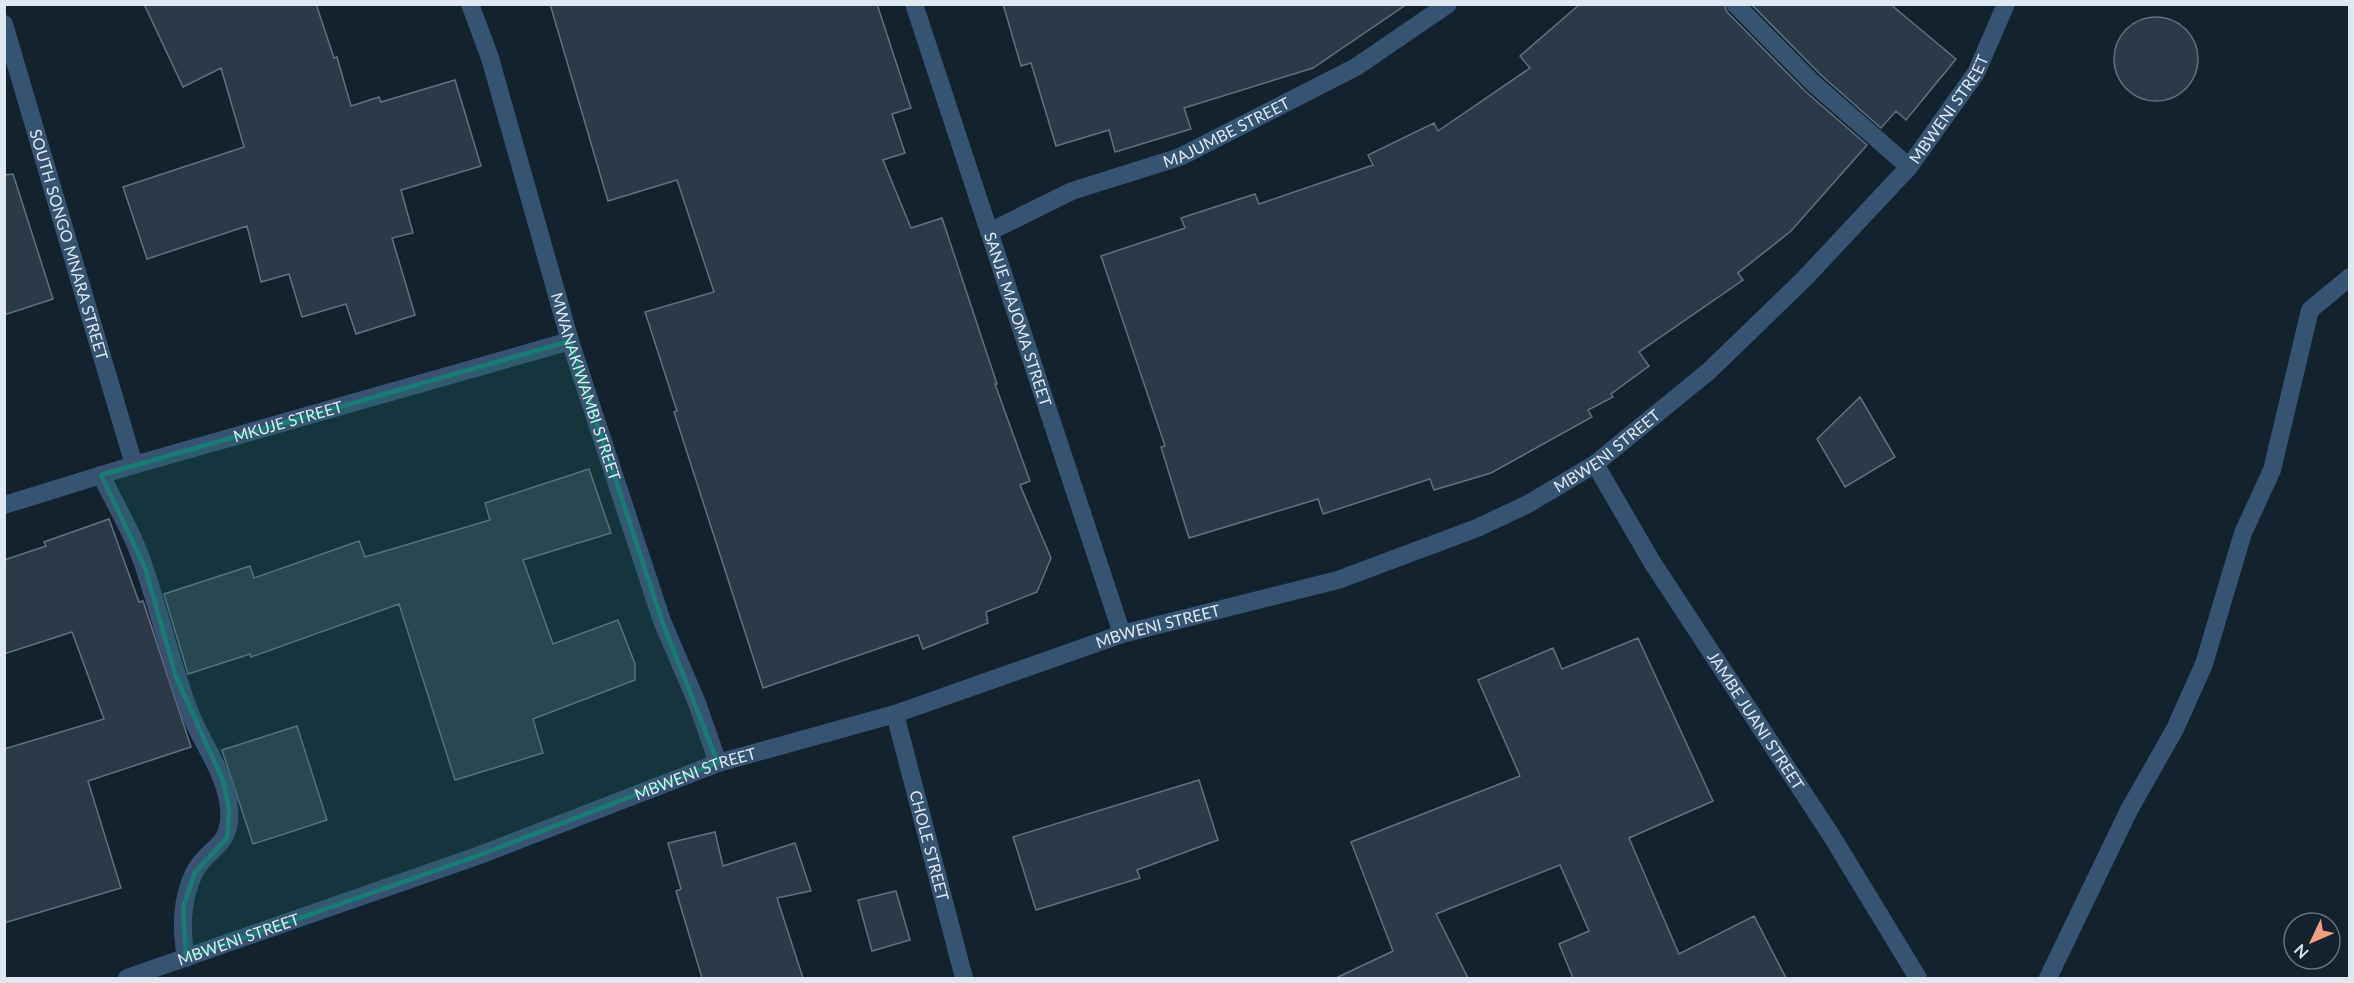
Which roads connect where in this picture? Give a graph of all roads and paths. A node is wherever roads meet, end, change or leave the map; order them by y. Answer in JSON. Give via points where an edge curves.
{"nodes":[{"id":1,"x":470,"y":4,"type":"edge"},
{"id":2,"x":914,"y":4,"type":"edge"},
{"id":3,"x":1448,"y":4,"type":"edge"},
{"id":4,"x":1735,"y":4,"type":"edge"},
{"id":5,"x":2006,"y":4,"type":"edge"},
{"id":6,"x":4,"y":24,"type":"edge"},
{"id":7,"x":12,"y":78,"type":"edge"},
{"id":8,"x":1909,"y":167,"type":"junction"},
{"id":9,"x":989,"y":232,"type":"junction"},
{"id":10,"x":2349,"y":277,"type":"edge"},
{"id":11,"x":570,"y":341,"type":"junction"},
{"id":12,"x":1595,"y":464,"type":"junction"},
{"id":13,"x":134,"y":465,"type":"junction"},
{"id":14,"x":101,"y":475,"type":"junction"},
{"id":15,"x":4,"y":505,"type":"edge"},
{"id":16,"x":1122,"y":634,"type":"junction"},
{"id":17,"x":895,"y":714,"type":"junction"},
{"id":18,"x":718,"y":763,"type":"junction"},
{"id":19,"x":178,"y":966,"type":"edge"},
{"id":20,"x":127,"y":978,"type":"edge"},
{"id":21,"x":964,"y":978,"type":"edge"},
{"id":22,"x":1918,"y":978,"type":"edge"},
{"id":23,"x":2048,"y":978,"type":"edge"}],
"edges":[{"from":1,"to":11,"type":"street","name":"MWANAKIWAMBI STREET","via":[[490,57]]},
{"from":2,"to":9,"type":"street","name":"SANJE MAJOMA STREET"},
{"from":3,"to":9,"type":"street","name":"MAJUMBE STREET","via":[[1356,67],[1180,157],[1072,190]]},
{"from":4,"to":8,"type":"street","via":[[1813,83]]},
{"from":5,"to":8,"type":"street","name":"MBWENI STREET","via":[[1976,73]]},
{"from":6,"to":7,"type":"street","name":"SOUTH SONGO MNARA STREET"},
{"from":7,"to":13,"type":"street","name":"SOUTH SONGO MNARA STREET"},
{"from":8,"to":12,"type":"street","name":"MBWENI STREET","via":[[1805,278],[1709,371]]},
{"from":9,"to":16,"type":"street","name":"SANJE MAJOMA STREET"},
{"from":10,"to":23,"type":"street","via":[[2310,310],[2272,470],[2242,533],[2205,664]]},
{"from":11,"to":13,"type":"street","name":"MKUJE STREET"},
{"from":11,"to":18,"type":"street","name":"MWANAKIWAMBI STREET","via":[[662,621]]},
{"from":12,"to":16,"type":"street","name":"MBWENI STREET","via":[[1528,504],[1477,528],[1338,580]]},
{"from":12,"to":22,"type":"street","name":"JAMBE JUANI STREET","via":[[1652,562],[1825,826]]},
{"from":13,"to":14,"type":"street","name":"MKUJE STREET"},
{"from":14,"to":15,"type":"street","name":"MKUJE STREET"},
{"from":14,"to":19,"type":"street","via":[[145,568],[176,677],[223,781],[229,809],[226,838],[195,872],[183,908]]},
{"from":16,"to":17,"type":"street","name":"MBWENI STREET"},
{"from":17,"to":18,"type":"street","name":"MBWENI STREET"},
{"from":17,"to":21,"type":"street","name":"CHOLE STREET"},
{"from":18,"to":19,"type":"street","name":"MBWENI STREET"},
{"from":19,"to":20,"type":"street","name":"MBWENI STREET"}]}
